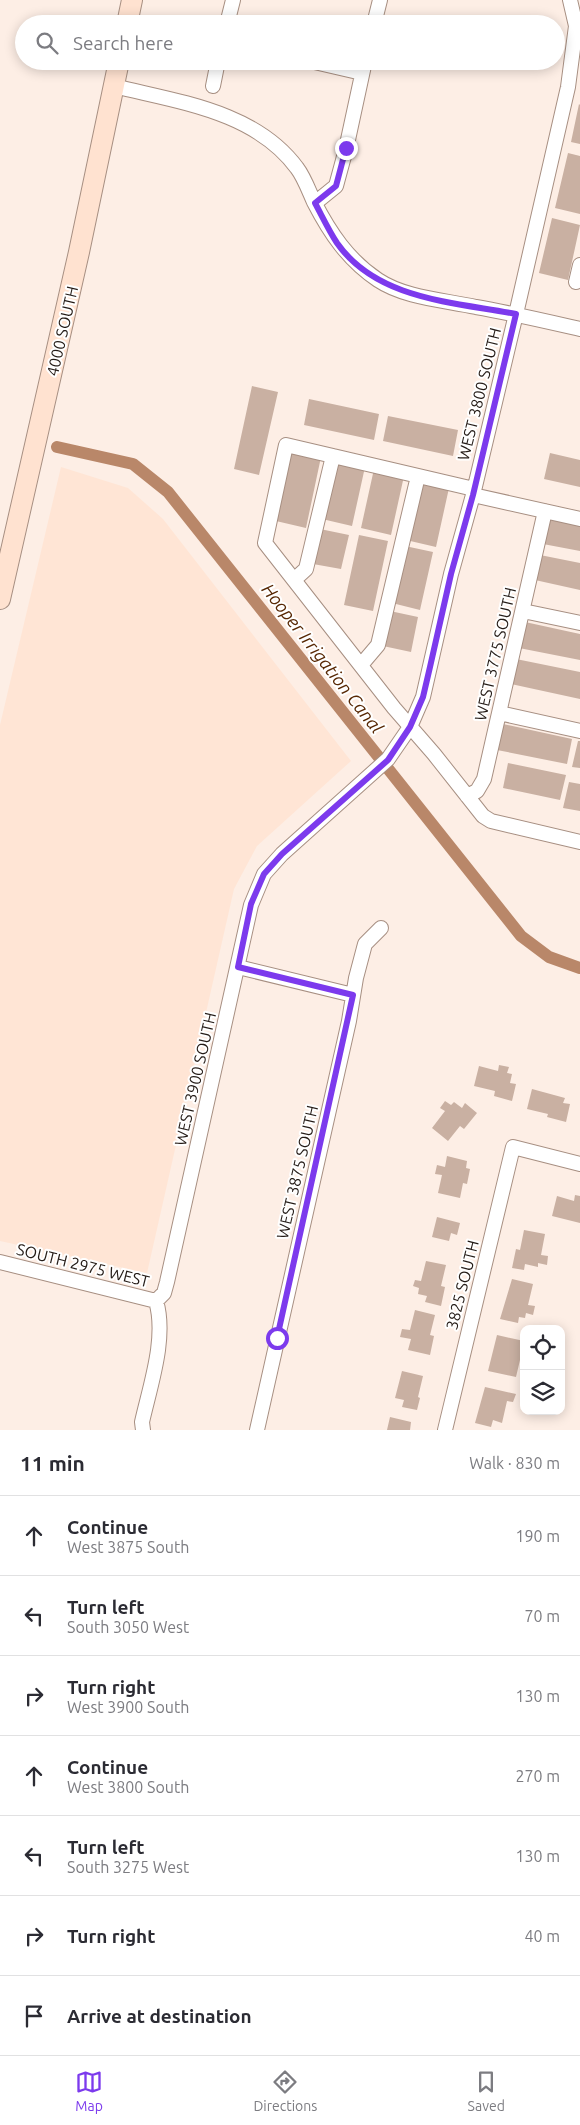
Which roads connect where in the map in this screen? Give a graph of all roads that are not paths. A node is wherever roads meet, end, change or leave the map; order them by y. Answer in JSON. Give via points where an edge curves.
{"nodes":[{"id":1,"x":132,"y":0,"type":"edge"},
{"id":2,"x":233,"y":0,"type":"edge"},
{"id":3,"x":380,"y":0,"type":"edge"},
{"id":4,"x":570,"y":0,"type":"edge"},
{"id":5,"x":129,"y":15,"type":"edge"},
{"id":6,"x":229,"y":15,"type":"edge"},
{"id":7,"x":376,"y":15,"type":"edge"},
{"id":8,"x":577,"y":16,"type":"edge"},
{"id":9,"x":117,"y":70,"type":"edge"},
{"id":10,"x":216,"y":70,"type":"edge"},
{"id":11,"x":362,"y":70,"type":"edge"},
{"id":12,"x":114,"y":86,"type":"junction"},
{"id":13,"x":213,"y":86,"type":"dead end"},
{"id":14,"x":315,"y":203,"type":"junction"},
{"id":15,"x":580,"y":265,"type":"edge"},
{"id":16,"x":576,"y":282,"type":"dead end"},
{"id":17,"x":516,"y":314,"type":"junction"},
{"id":18,"x":580,"y":329,"type":"edge"},
{"id":19,"x":333,"y":456,"type":"junction"},
{"id":20,"x":418,"y":476,"type":"junction"},
{"id":21,"x":474,"y":492,"type":"junction"},
{"id":22,"x":545,"y":511,"type":"junction"},
{"id":23,"x":580,"y":519,"type":"edge"},
{"id":24,"x":294,"y":580,"type":"junction"},
{"id":25,"x":0,"y":599,"type":"edge"},
{"id":26,"x":522,"y":611,"type":"junction"},
{"id":27,"x":580,"y":623,"type":"edge"},
{"id":28,"x":360,"y":665,"type":"junction"},
{"id":29,"x":499,"y":713,"type":"junction"},
{"id":30,"x":580,"y":731,"type":"edge"},
{"id":31,"x":407,"y":732,"type":"junction"},
{"id":32,"x":368,"y":778,"type":"joint"},
{"id":33,"x":467,"y":796,"type":"junction"},
{"id":34,"x":580,"y":842,"type":"edge"},
{"id":35,"x":381,"y":928,"type":"dead end"},
{"id":36,"x":238,"y":967,"type":"junction"},
{"id":37,"x":353,"y":995,"type":"junction"},
{"id":38,"x":580,"y":1164,"type":"edge"},
{"id":39,"x":0,"y":1262,"type":"edge"},
{"id":40,"x":156,"y":1301,"type":"junction"},
{"id":41,"x":143,"y":1430,"type":"edge"},
{"id":42,"x":257,"y":1430,"type":"edge"},
{"id":43,"x":444,"y":1430,"type":"edge"}],
"edges":[{"from":1,"to":5,"type":"main road"},
{"from":2,"to":6,"type":"street"},
{"from":3,"to":7,"type":"street"},
{"from":4,"to":8,"type":"street","name":"WEST 3800 SOUTH"},
{"from":8,"to":17,"type":"street","name":"WEST 3800 SOUTH","via":[[568,87]]},
{"from":9,"to":12,"type":"main road","name":"4000 SOUTH"},
{"from":10,"to":13,"type":"street"},
{"from":11,"to":14,"type":"street","via":[[336,186]]},
{"from":12,"to":14,"type":"street","via":[[227,116],[256,130],[298,168]]},
{"from":12,"to":25,"type":"main road","name":"4000 SOUTH"},
{"from":14,"to":17,"type":"street","via":[[337,244],[380,281],[420,296]]},
{"from":15,"to":16,"type":"street"},
{"from":17,"to":18,"type":"street"},
{"from":17,"to":21,"type":"street","name":"WEST 3800 SOUTH"},
{"from":19,"to":20,"type":"street"},
{"from":19,"to":24,"type":"street","via":[[306,569]]},
{"from":19,"to":24,"type":"street","via":[[286,445],[265,543]]},
{"from":20,"to":21,"type":"street"},
{"from":20,"to":28,"type":"street","via":[[378,645]]},
{"from":21,"to":22,"type":"street"},
{"from":21,"to":31,"type":"street","name":"WEST 3800 SOUTH","via":[[451,574],[423,697]]},
{"from":22,"to":23,"type":"street"},
{"from":22,"to":26,"type":"street","name":"WEST 3775 SOUTH"},
{"from":24,"to":28,"type":"street"},
{"from":26,"to":27,"type":"street"},
{"from":26,"to":29,"type":"street","name":"WEST 3775 SOUTH"},
{"from":28,"to":31,"type":"street"},
{"from":29,"to":30,"type":"street"},
{"from":29,"to":33,"type":"street","name":"WEST 3775 SOUTH","via":[[484,779],[477,792]]},
{"from":31,"to":32,"type":"street","name":"WEST 3800 SOUTH","via":[[388,760]]},
{"from":31,"to":33,"type":"street"},
{"from":32,"to":36,"type":"street","name":"WEST 3900 SOUTH","via":[[264,874],[251,904]]},
{"from":33,"to":34,"type":"street","via":[[491,821]]},
{"from":35,"to":37,"type":"street","name":"WEST 3875 SOUTH","via":[[365,944]]},
{"from":36,"to":37,"type":"street"},
{"from":36,"to":40,"type":"street","name":"WEST 3900 SOUTH","via":[[167,1282],[164,1293]]},
{"from":37,"to":42,"type":"street","name":"WEST 3875 SOUTH"},
{"from":38,"to":43,"type":"street","name":"3825 SOUTH","via":[[513,1147]]},
{"from":39,"to":40,"type":"street","name":"SOUTH 2975 WEST"},
{"from":40,"to":41,"type":"street","via":[[161,1333]]}]}
